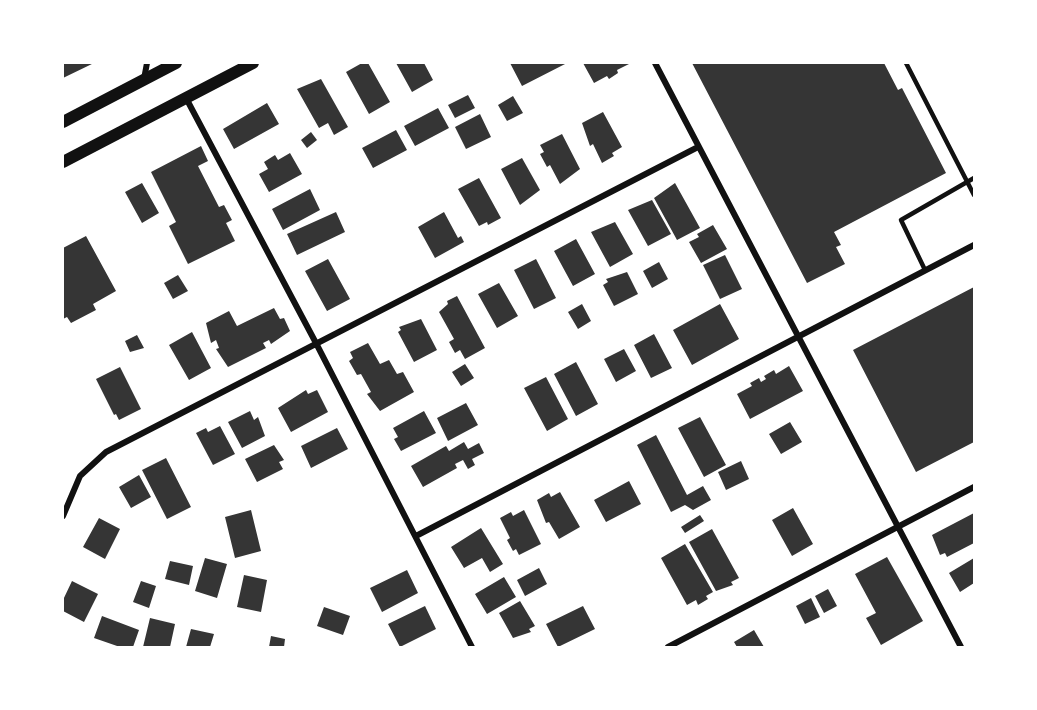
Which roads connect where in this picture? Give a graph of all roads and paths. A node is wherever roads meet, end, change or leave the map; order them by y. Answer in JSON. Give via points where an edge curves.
{"nodes":[{"id":1,"x":147,"y":63,"type":"edge"},
{"id":2,"x":176,"y":63,"type":"edge"},
{"id":3,"x":253,"y":63,"type":"edge"},
{"id":4,"x":655,"y":63,"type":"edge"},
{"id":5,"x":906,"y":63,"type":"edge"},
{"id":6,"x":144,"y":80,"type":"junction"},
{"id":7,"x":186,"y":98,"type":"junction"},
{"id":8,"x":63,"y":122,"type":"edge"},
{"id":9,"x":698,"y":147,"type":"junction"},
{"id":10,"x":63,"y":162,"type":"edge"},
{"id":11,"x":974,"y":178,"type":"edge"},
{"id":12,"x":968,"y":181,"type":"junction"},
{"id":13,"x":974,"y":195,"type":"edge"},
{"id":14,"x":974,"y":245,"type":"edge"},
{"id":15,"x":925,"y":270,"type":"junction"},
{"id":16,"x":797,"y":336,"type":"junction"},
{"id":17,"x":317,"y":345,"type":"junction"},
{"id":18,"x":974,"y":487,"type":"edge"},
{"id":19,"x":63,"y":516,"type":"edge"},
{"id":20,"x":897,"y":526,"type":"junction"},
{"id":21,"x":416,"y":536,"type":"junction"},
{"id":22,"x":472,"y":647,"type":"edge"},
{"id":23,"x":668,"y":647,"type":"edge"},
{"id":24,"x":961,"y":647,"type":"edge"}],
"edges":[{"from":1,"to":6,"type":"street"},
{"from":2,"to":6,"type":"main road"},
{"from":3,"to":7,"type":"main road"},
{"from":4,"to":9,"type":"street"},
{"from":5,"to":12,"type":"lane"},
{"from":6,"to":8,"type":"main road"},
{"from":7,"to":10,"type":"main road"},
{"from":7,"to":17,"type":"street"},
{"from":9,"to":16,"type":"street"},
{"from":9,"to":17,"type":"street"},
{"from":11,"to":12,"type":"lane"},
{"from":12,"to":13,"type":"lane"},
{"from":12,"to":15,"type":"lane","via":[[901,220]]},
{"from":14,"to":15,"type":"street"},
{"from":15,"to":16,"type":"street"},
{"from":16,"to":20,"type":"street"},
{"from":16,"to":21,"type":"street"},
{"from":17,"to":19,"type":"street","via":[[106,452],[80,476]]},
{"from":17,"to":21,"type":"street"},
{"from":18,"to":20,"type":"street"},
{"from":20,"to":23,"type":"street"},
{"from":20,"to":24,"type":"street"},
{"from":21,"to":22,"type":"street"}]}
